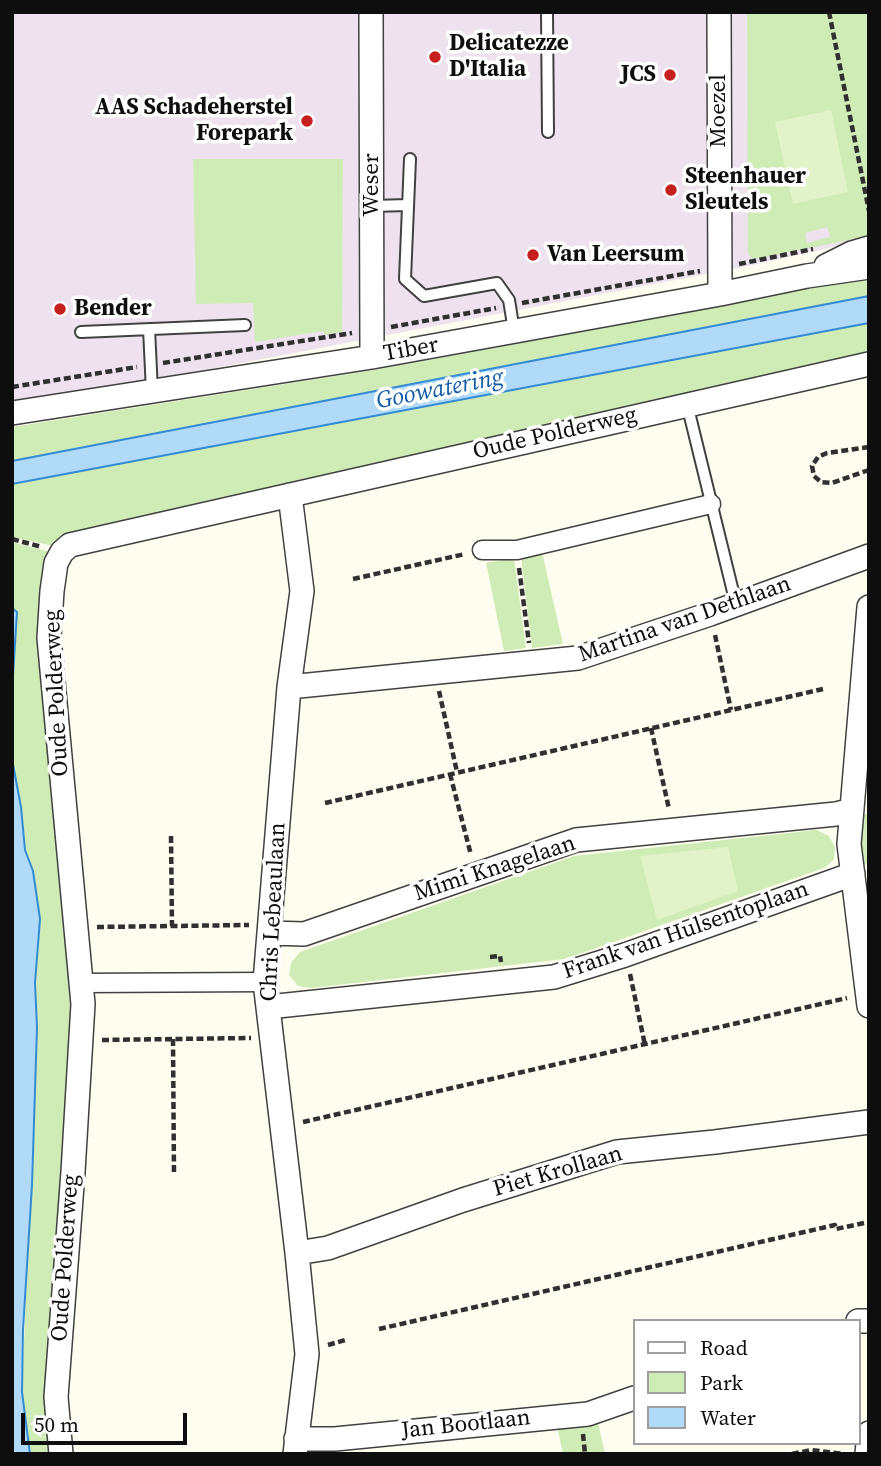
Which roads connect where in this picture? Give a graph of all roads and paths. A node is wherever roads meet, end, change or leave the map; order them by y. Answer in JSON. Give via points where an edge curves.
{"nodes":[{"id":1,"x":371,"y":12,"type":"edge"},
{"id":2,"x":547,"y":12,"type":"edge"},
{"id":3,"x":719,"y":12,"type":"edge"},
{"id":4,"x":829,"y":12,"type":"edge"},
{"id":5,"x":548,"y":132,"type":"dead end"},
{"id":6,"x":410,"y":159,"type":"dead end"},
{"id":7,"x":408,"y":205,"type":"junction"},
{"id":8,"x":372,"y":206,"type":"junction"},
{"id":9,"x":869,"y":211,"type":"edge"},
{"id":10,"x":869,"y":248,"type":"edge"},
{"id":11,"x":815,"y":249,"type":"dead end"},
{"id":12,"x":869,"y":267,"type":"edge"},
{"id":13,"x":720,"y":268,"type":"junction"},
{"id":14,"x":807,"y":276,"type":"junction"},
{"id":15,"x":720,"y":294,"type":"junction"},
{"id":16,"x":510,"y":305,"type":"junction"},
{"id":17,"x":245,"y":325,"type":"dead end"},
{"id":18,"x":149,"y":329,"type":"junction"},
{"id":19,"x":372,"y":330,"type":"junction"},
{"id":20,"x":514,"y":331,"type":"junction"},
{"id":21,"x":81,"y":332,"type":"dead end"},
{"id":22,"x":372,"y":357,"type":"junction"},
{"id":23,"x":869,"y":364,"type":"edge"},
{"id":24,"x":151,"y":365,"type":"junction"},
{"id":25,"x":12,"y":387,"type":"edge"},
{"id":26,"x":152,"y":391,"type":"junction"},
{"id":27,"x":687,"y":404,"type":"junction"},
{"id":28,"x":12,"y":413,"type":"edge"},
{"id":29,"x":869,"y":447,"type":"edge"},
{"id":30,"x":869,"y":470,"type":"edge"},
{"id":31,"x":290,"y":495,"type":"junction"},
{"id":32,"x":711,"y":504,"type":"junction"},
{"id":33,"x":12,"y":539,"type":"edge"},
{"id":34,"x":482,"y":550,"type":"joint"},
{"id":35,"x":517,"y":550,"type":"junction"},
{"id":36,"x":60,"y":556,"type":"junction"},
{"id":37,"x":869,"y":556,"type":"edge"},
{"id":38,"x":353,"y":579,"type":"dead end"},
{"id":39,"x":736,"y":604,"type":"junction"},
{"id":40,"x":869,"y":607,"type":"edge"},
{"id":41,"x":710,"y":614,"type":"junction"},
{"id":42,"x":532,"y":662,"type":"junction"},
{"id":43,"x":435,"y":673,"type":"junction"},
{"id":44,"x":289,"y":687,"type":"junction"},
{"id":45,"x":822,"y":689,"type":"dead end"},
{"id":46,"x":731,"y":709,"type":"junction"},
{"id":47,"x":651,"y":728,"type":"junction"},
{"id":48,"x":457,"y":772,"type":"junction"},
{"id":49,"x":450,"y":774,"type":"junction"},
{"id":50,"x":325,"y":803,"type":"dead end"},
{"id":51,"x":851,"y":810,"type":"junction"},
{"id":52,"x":674,"y":830,"type":"junction"},
{"id":53,"x":171,"y":836,"type":"dead end"},
{"id":54,"x":476,"y":874,"type":"junction"},
{"id":55,"x":853,"y":874,"type":"junction"},
{"id":56,"x":172,"y":926,"type":"junction"},
{"id":57,"x":75,"y":928,"type":"junction"},
{"id":58,"x":270,"y":929,"type":"junction"},
{"id":59,"x":625,"y":955,"type":"junction"},
{"id":60,"x":265,"y":982,"type":"junction"},
{"id":61,"x":80,"y":983,"type":"junction"},
{"id":62,"x":868,"y":999,"type":"edge"},
{"id":63,"x":268,"y":1007,"type":"junction"},
{"id":64,"x":272,"y":1038,"type":"junction"},
{"id":65,"x":173,"y":1039,"type":"junction"},
{"id":66,"x":80,"y":1040,"type":"junction"},
{"id":67,"x":645,"y":1045,"type":"junction"},
{"id":68,"x":869,"y":1122,"type":"edge"},
{"id":69,"x":282,"y":1127,"type":"junction"},
{"id":70,"x":174,"y":1175,"type":"dead end"},
{"id":71,"x":869,"y":1222,"type":"edge"},
{"id":72,"x":297,"y":1253,"type":"junction"},
{"id":73,"x":379,"y":1329,"type":"dead end"},
{"id":74,"x":632,"y":1399,"type":"edge"},
{"id":75,"x":869,"y":1433,"type":"edge"},
{"id":76,"x":295,"y":1446,"type":"edge"},
{"id":77,"x":61,"y":1454,"type":"edge"},
{"id":78,"x":792,"y":1454,"type":"edge"},
{"id":79,"x":844,"y":1454,"type":"edge"},
{"id":80,"x":867,"y":1454,"type":"edge"}],
"edges":[{"from":1,"to":8,"type":"street","name":"Weser"},
{"from":2,"to":5,"type":"lane"},
{"from":3,"to":13,"type":"street","name":"Moezel"},
{"from":4,"to":9,"type":"path"},
{"from":6,"to":7,"type":"lane"},
{"from":7,"to":8,"type":"lane"},
{"from":7,"to":16,"type":"lane","via":[[405,279],[424,296],[498,284]]},
{"from":8,"to":19,"type":"street","name":"Weser"},
{"from":10,"to":14,"type":"street","name":"Tiber"},
{"from":11,"to":13,"type":"path"},
{"from":12,"to":14,"type":"street","name":"Tiber"},
{"from":13,"to":15,"type":"street","name":"Moezel"},
{"from":13,"to":16,"type":"path"},
{"from":14,"to":15,"type":"street","name":"Tiber"},
{"from":15,"to":20,"type":"street","name":"Tiber"},
{"from":16,"to":19,"type":"path"},
{"from":16,"to":20,"type":"lane"},
{"from":17,"to":18,"type":"lane"},
{"from":18,"to":21,"type":"lane"},
{"from":18,"to":24,"type":"lane"},
{"from":19,"to":22,"type":"street","name":"Weser"},
{"from":19,"to":24,"type":"path"},
{"from":20,"to":22,"type":"street","name":"Tiber"},
{"from":22,"to":26,"type":"street","name":"Tiber"},
{"from":23,"to":27,"type":"street","name":"Oude Polderweg"},
{"from":24,"to":25,"type":"path"},
{"from":24,"to":26,"type":"lane"},
{"from":26,"to":28,"type":"street","name":"Tiber"},
{"from":27,"to":31,"type":"street","name":"Oude Polderweg"},
{"from":27,"to":32,"type":"lane"},
{"from":29,"to":30,"type":"path","via":[[827,453],[812,466],[821,482],[832,483]]},
{"from":31,"to":36,"type":"street","name":"Oude Polderweg","via":[[70,545]]},
{"from":31,"to":44,"type":"street","name":"Chris Lebeaulaan","via":[[302,591]]},
{"from":32,"to":35,"type":"street"},
{"from":32,"to":39,"type":"lane"},
{"from":33,"to":36,"type":"path","via":[[52,549]]},
{"from":34,"to":35,"type":"street"},
{"from":34,"to":38,"type":"path"},
{"from":35,"to":42,"type":"path"},
{"from":36,"to":57,"type":"street","name":"Oude Polderweg","via":[[52,591],[50,638]]},
{"from":37,"to":39,"type":"street","name":"Martina van Dethlaan"},
{"from":39,"to":41,"type":"street","name":"Martina van Dethlaan"},
{"from":40,"to":51,"type":"street"},
{"from":41,"to":42,"type":"street","name":"Martina van Dethlaan","via":[[578,658]]},
{"from":41,"to":46,"type":"path"},
{"from":42,"to":43,"type":"street","name":"Martina van Dethlaan"},
{"from":43,"to":44,"type":"street","name":"Martina van Dethlaan"},
{"from":43,"to":48,"type":"path"},
{"from":44,"to":58,"type":"street","name":"Chris Lebeaulaan"},
{"from":45,"to":46,"type":"path"},
{"from":46,"to":47,"type":"path"},
{"from":47,"to":48,"type":"path"},
{"from":47,"to":52,"type":"path"},
{"from":48,"to":49,"type":"path"},
{"from":49,"to":50,"type":"path"},
{"from":49,"to":54,"type":"path"},
{"from":51,"to":52,"type":"street","name":"Mimi Knagelaan"},
{"from":51,"to":55,"type":"street"},
{"from":52,"to":54,"type":"street","name":"Mimi Knagelaan","via":[[576,840]]},
{"from":53,"to":56,"type":"path"},
{"from":54,"to":58,"type":"street","name":"Mimi Knagelaan","via":[[303,934]]},
{"from":55,"to":59,"type":"street","name":"Frank van Hulsentoplaan"},
{"from":55,"to":62,"type":"street"},
{"from":56,"to":57,"type":"path"},
{"from":56,"to":58,"type":"path"},
{"from":57,"to":61,"type":"street","name":"Oude Polderweg"},
{"from":58,"to":60,"type":"street","name":"Chris Lebeaulaan"},
{"from":59,"to":63,"type":"street","name":"Frank van Hulsentoplaan","via":[[554,977]]},
{"from":59,"to":67,"type":"path"},
{"from":60,"to":61,"type":"street"},
{"from":60,"to":63,"type":"street","name":"Chris Lebeaulaan"},
{"from":61,"to":66,"type":"street","name":"Oude Polderweg"},
{"from":62,"to":67,"type":"path"},
{"from":63,"to":64,"type":"street","name":"Chris Lebeaulaan"},
{"from":64,"to":65,"type":"path"},
{"from":64,"to":69,"type":"street","name":"Chris Lebeaulaan"},
{"from":65,"to":66,"type":"path"},
{"from":65,"to":70,"type":"path"},
{"from":66,"to":77,"type":"street","name":"Oude Polderweg","via":[[56,1397]]},
{"from":67,"to":69,"type":"path"},
{"from":68,"to":72,"type":"street","name":"Piet Krollaan","via":[[617,1152],[328,1248]]},
{"from":69,"to":72,"type":"street","name":"Chris Lebeaulaan"},
{"from":71,"to":73,"type":"path","via":[[836,1229],[835,1225]]},
{"from":72,"to":76,"type":"street","name":"Chris Lebeaulaan","via":[[307,1354]]},
{"from":74,"to":76,"type":"street","name":"Jan Bootlaan","via":[[588,1414]]},
{"from":75,"to":80,"type":"street"},
{"from":78,"to":79,"type":"path","via":[[811,1450]]}]}
